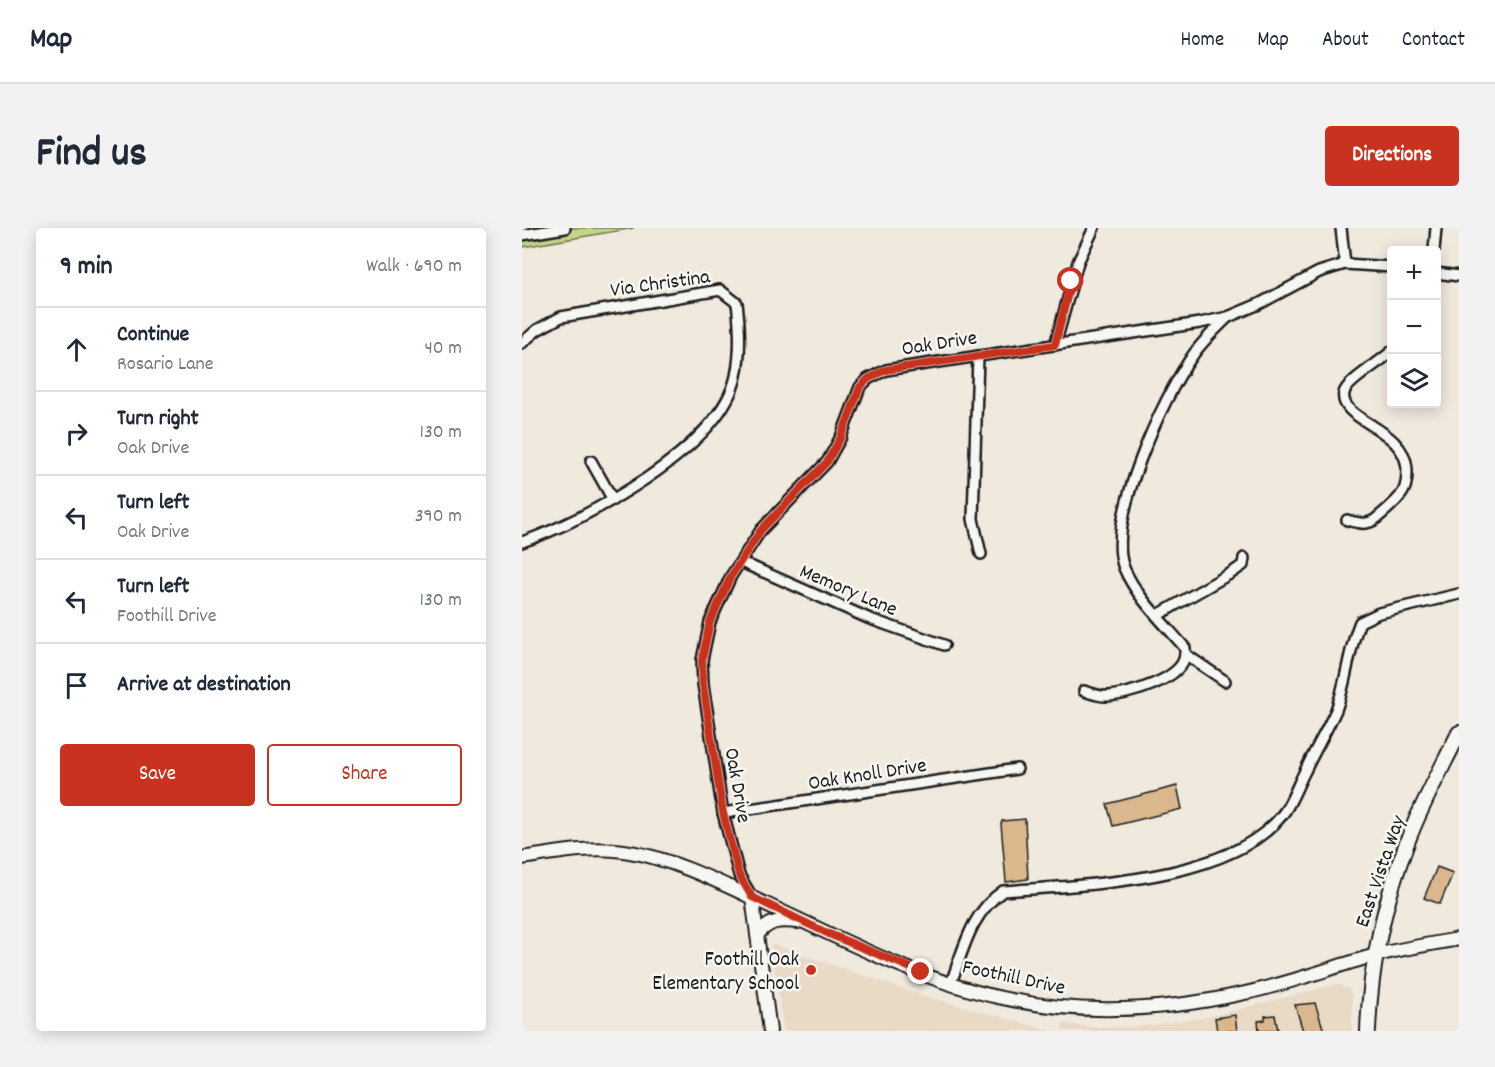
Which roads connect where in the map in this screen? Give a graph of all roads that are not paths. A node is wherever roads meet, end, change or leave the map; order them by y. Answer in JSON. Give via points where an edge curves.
{"nodes":[{"id":1,"x":565,"y":228,"type":"edge"},
{"id":2,"x":1094,"y":228,"type":"edge"},
{"id":3,"x":1341,"y":228,"type":"edge"},
{"id":4,"x":1436,"y":228,"type":"edge"},
{"id":5,"x":522,"y":235,"type":"edge"},
{"id":6,"x":1434,"y":246,"type":"edge"},
{"id":7,"x":1345,"y":264,"type":"junction"},
{"id":8,"x":1387,"y":267,"type":"edge"},
{"id":9,"x":1441,"y":274,"type":"edge"},
{"id":10,"x":1459,"y":276,"type":"edge"},
{"id":11,"x":1228,"y":317,"type":"junction"},
{"id":12,"x":522,"y":343,"type":"edge"},
{"id":13,"x":1055,"y":345,"type":"junction"},
{"id":14,"x":1389,"y":354,"type":"edge"},
{"id":15,"x":978,"y":356,"type":"junction"},
{"id":16,"x":591,"y":461,"type":"dead end"},
{"id":17,"x":613,"y":500,"type":"junction"},
{"id":18,"x":1347,"y":520,"type":"dead end"},
{"id":19,"x":522,"y":542,"type":"edge"},
{"id":20,"x":981,"y":554,"type":"dead end"},
{"id":21,"x":1244,"y":558,"type":"dead end"},
{"id":22,"x":741,"y":562,"type":"junction"},
{"id":23,"x":1459,"y":594,"type":"edge"},
{"id":24,"x":1158,"y":615,"type":"junction"},
{"id":25,"x":945,"y":645,"type":"dead end"},
{"id":26,"x":1185,"y":654,"type":"junction"},
{"id":27,"x":1225,"y":681,"type":"dead end"},
{"id":28,"x":1084,"y":691,"type":"dead end"},
{"id":29,"x":1459,"y":733,"type":"edge"},
{"id":30,"x":1017,"y":769,"type":"dead end"},
{"id":31,"x":723,"y":813,"type":"junction"},
{"id":32,"x":522,"y":858,"type":"edge"},
{"id":33,"x":752,"y":897,"type":"junction"},
{"id":34,"x":811,"y":924,"type":"junction"},
{"id":35,"x":757,"y":935,"type":"junction"},
{"id":36,"x":1459,"y":939,"type":"edge"},
{"id":37,"x":1374,"y":956,"type":"junction"},
{"id":38,"x":951,"y":983,"type":"junction"},
{"id":39,"x":770,"y":1031,"type":"edge"},
{"id":40,"x":1368,"y":1031,"type":"edge"}],
"edges":[{"from":1,"to":5,"type":"street"},
{"from":2,"to":13,"type":"street","via":[[1078,262]]},
{"from":3,"to":7,"type":"street"},
{"from":4,"to":6,"type":"street"},
{"from":7,"to":8,"type":"street","name":"Oak Drive"},
{"from":7,"to":11,"type":"street","name":"Oak Drive","via":[[1319,272]]},
{"from":9,"to":10,"type":"street"},
{"from":11,"to":13,"type":"street","name":"Oak Drive"},
{"from":11,"to":24,"type":"street","via":[[1191,357],[1173,386],[1148,438],[1129,497],[1120,544],[1123,566],[1133,586]]},
{"from":12,"to":17,"type":"street","name":"Via Christina","via":[[561,317],[595,310],[720,290],[737,303],[740,326],[736,378],[723,404],[707,427],[687,445]]},
{"from":13,"to":15,"type":"street","name":"Oak Drive"},
{"from":14,"to":18,"type":"street","via":[[1347,386],[1343,394],[1345,404],[1357,417],[1394,440],[1402,450],[1407,481],[1403,491],[1373,522]]},
{"from":15,"to":20,"type":"street","via":[[973,519]]},
{"from":15,"to":22,"type":"street","name":"Oak Drive","via":[[885,370],[868,379],[860,387],[827,462],[761,530]]},
{"from":16,"to":17,"type":"street"},
{"from":17,"to":19,"type":"street","name":"Via Christina"},
{"from":21,"to":24,"type":"street","via":[[1243,565],[1233,572]]},
{"from":22,"to":25,"type":"street","name":"Memory Lane","via":[[870,619]]},
{"from":22,"to":31,"type":"street","name":"Oak Drive","via":[[710,622],[702,660]]},
{"from":23,"to":38,"type":"street","via":[[1378,613],[1360,622],[1335,710],[1284,812],[1248,846],[1158,875],[1003,891],[987,902],[971,928]]},
{"from":24,"to":26,"type":"street","via":[[1185,648]]},
{"from":26,"to":27,"type":"street"},
{"from":26,"to":28,"type":"street","via":[[1180,667],[1133,693],[1104,697]]},
{"from":29,"to":37,"type":"main road","name":"East Vista Way","via":[[1408,838],[1384,908]]},
{"from":30,"to":31,"type":"street","name":"Oak Knoll Drive"},
{"from":31,"to":33,"type":"street","name":"Oak Drive","via":[[739,875]]},
{"from":32,"to":33,"type":"street","name":"Foothill Drive","via":[[583,849],[626,851],[702,875]]},
{"from":33,"to":34,"type":"street","name":"Foothill Drive"},
{"from":33,"to":35,"type":"street","name":"Oak Drive"},
{"from":34,"to":35,"type":"street","via":[[779,920]]},
{"from":34,"to":38,"type":"street","name":"Foothill Drive"},
{"from":35,"to":39,"type":"street","name":"Oak Drive"},
{"from":36,"to":37,"type":"street","name":"Foothill Drive"},
{"from":37,"to":38,"type":"street","name":"Foothill Drive","via":[[1247,993],[1143,1010],[1070,1009],[1002,998]]},
{"from":37,"to":40,"type":"main road","name":"East Vista Way"}]}
